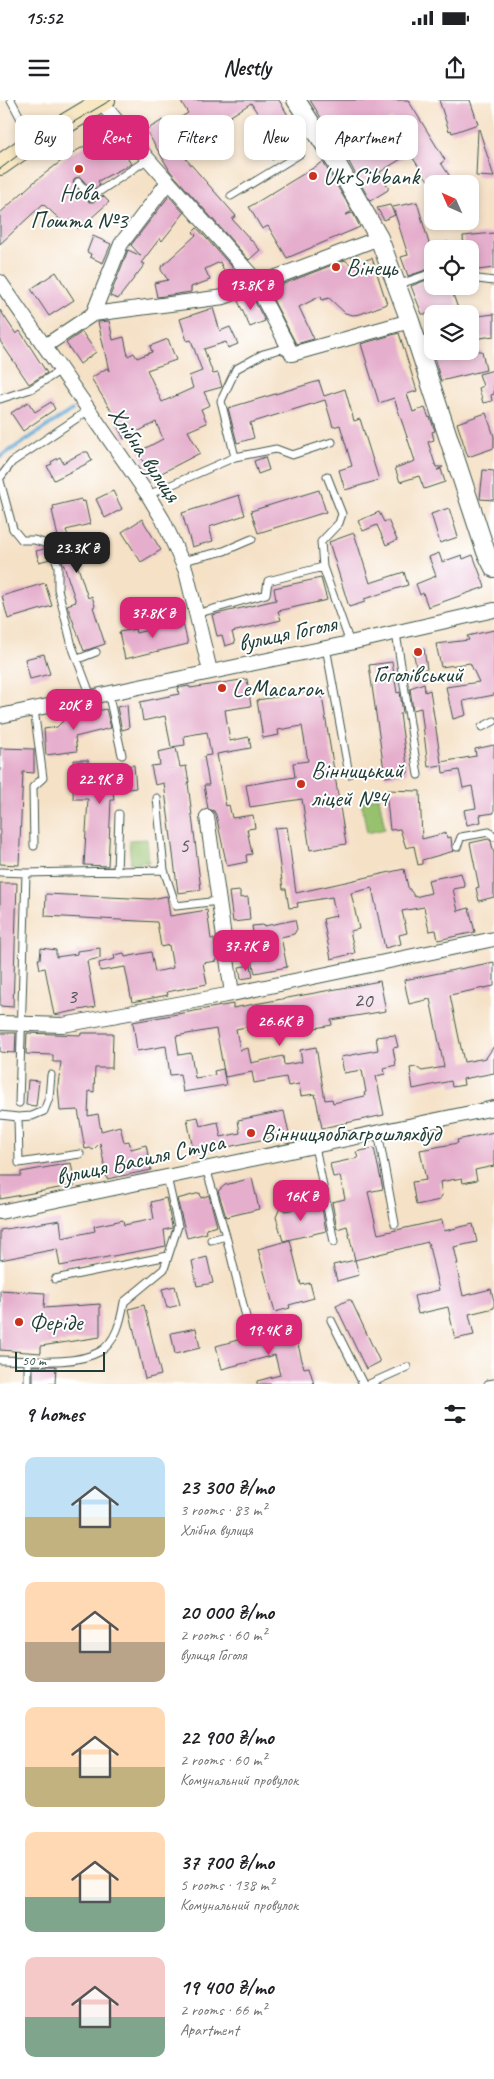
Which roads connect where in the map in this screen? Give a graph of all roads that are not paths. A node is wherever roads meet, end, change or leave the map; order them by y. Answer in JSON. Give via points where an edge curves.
{"nodes":[{"id":1,"x":11,"y":100,"type":"edge"},
{"id":2,"x":296,"y":100,"type":"edge"},
{"id":3,"x":102,"y":101,"type":"edge"},
{"id":4,"x":20,"y":115,"type":"edge"},
{"id":5,"x":113,"y":115,"type":"edge"},
{"id":6,"x":313,"y":129,"type":"junction"},
{"id":7,"x":146,"y":160,"type":"edge"},
{"id":8,"x":149,"y":160,"type":"edge"},
{"id":9,"x":343,"y":160,"type":"edge"},
{"id":10,"x":337,"y":164,"type":"junction"},
{"id":11,"x":0,"y":165,"type":"edge"},
{"id":12,"x":78,"y":182,"type":"dead end"},
{"id":13,"x":168,"y":182,"type":"junction"},
{"id":14,"x":231,"y":196,"type":"dead end"},
{"id":15,"x":380,"y":238,"type":"junction"},
{"id":16,"x":424,"y":276,"type":"edge"},
{"id":17,"x":479,"y":279,"type":"edge"},
{"id":18,"x":494,"y":280,"type":"edge"},
{"id":19,"x":0,"y":282,"type":"edge"},
{"id":20,"x":257,"y":285,"type":"junction"},
{"id":21,"x":397,"y":286,"type":"junction"},
{"id":22,"x":93,"y":314,"type":"junction"},
{"id":23,"x":410,"y":321,"type":"junction"},
{"id":24,"x":45,"y":346,"type":"junction"},
{"id":25,"x":292,"y":354,"type":"junction"},
{"id":26,"x":62,"y":370,"type":"junction"},
{"id":27,"x":0,"y":399,"type":"edge"},
{"id":28,"x":89,"y":410,"type":"junction"},
{"id":29,"x":332,"y":442,"type":"dead end"},
{"id":30,"x":235,"y":457,"type":"junction"},
{"id":31,"x":327,"y":476,"type":"dead end"},
{"id":32,"x":0,"y":479,"type":"edge"},
{"id":33,"x":148,"y":495,"type":"junction"},
{"id":34,"x":252,"y":540,"type":"dead end"},
{"id":35,"x":491,"y":559,"type":"edge"},
{"id":36,"x":182,"y":561,"type":"junction"},
{"id":37,"x":323,"y":567,"type":"junction"},
{"id":38,"x":494,"y":610,"type":"edge"},
{"id":39,"x":196,"y":614,"type":"junction"},
{"id":40,"x":396,"y":633,"type":"junction"},
{"id":41,"x":350,"y":642,"type":"junction"},
{"id":42,"x":326,"y":647,"type":"junction"},
{"id":43,"x":96,"y":652,"type":"dead end"},
{"id":44,"x":78,"y":659,"type":"junction"},
{"id":45,"x":210,"y":671,"type":"junction"},
{"id":46,"x":108,"y":692,"type":"junction"},
{"id":47,"x":91,"y":696,"type":"junction"},
{"id":48,"x":34,"y":709,"type":"junction"},
{"id":49,"x":0,"y":716,"type":"edge"},
{"id":50,"x":494,"y":721,"type":"edge"},
{"id":51,"x":482,"y":727,"type":"dead end"},
{"id":52,"x":122,"y":755,"type":"dead end"},
{"id":53,"x":349,"y":774,"type":"dead end"},
{"id":54,"x":418,"y":775,"type":"dead end"},
{"id":55,"x":157,"y":798,"type":"dead end"},
{"id":56,"x":119,"y":814,"type":"dead end"},
{"id":57,"x":207,"y":817,"type":"dead end"},
{"id":58,"x":494,"y":837,"type":"edge"},
{"id":59,"x":34,"y":846,"type":"dead end"},
{"id":60,"x":456,"y":847,"type":"dead end"},
{"id":61,"x":164,"y":870,"type":"junction"},
{"id":62,"x":0,"y":872,"type":"edge"},
{"id":63,"x":117,"y":872,"type":"junction"},
{"id":64,"x":26,"y":873,"type":"junction"},
{"id":65,"x":219,"y":901,"type":"junction"},
{"id":66,"x":494,"y":939,"type":"edge"},
{"id":67,"x":232,"y":994,"type":"junction"},
{"id":68,"x":0,"y":1023,"type":"edge"},
{"id":69,"x":22,"y":1024,"type":"junction"},
{"id":70,"x":51,"y":1075,"type":"dead end"},
{"id":71,"x":19,"y":1103,"type":"dead end"},
{"id":72,"x":494,"y":1108,"type":"edge"},
{"id":73,"x":0,"y":1115,"type":"edge"},
{"id":74,"x":18,"y":1117,"type":"junction"},
{"id":75,"x":378,"y":1132,"type":"junction"},
{"id":76,"x":314,"y":1146,"type":"junction"},
{"id":77,"x":80,"y":1154,"type":"dead end"},
{"id":78,"x":206,"y":1168,"type":"junction"},
{"id":79,"x":167,"y":1176,"type":"junction"},
{"id":80,"x":0,"y":1212,"type":"edge"},
{"id":81,"x":396,"y":1224,"type":"dead end"},
{"id":82,"x":226,"y":1236,"type":"junction"},
{"id":83,"x":211,"y":1240,"type":"dead end"},
{"id":84,"x":334,"y":1242,"type":"dead end"},
{"id":85,"x":168,"y":1256,"type":"junction"},
{"id":86,"x":55,"y":1279,"type":"dead end"},
{"id":87,"x":331,"y":1320,"type":"dead end"},
{"id":88,"x":249,"y":1328,"type":"dead end"},
{"id":89,"x":0,"y":1360,"type":"edge"},
{"id":90,"x":28,"y":1360,"type":"junction"},
{"id":91,"x":407,"y":1367,"type":"dead end"},
{"id":92,"x":494,"y":1383,"type":"edge"},
{"id":93,"x":28,"y":1384,"type":"edge"},
{"id":94,"x":363,"y":1384,"type":"edge"},
{"id":95,"x":368,"y":1384,"type":"edge"},
{"id":96,"x":488,"y":1384,"type":"edge"}],
"edges":[{"from":1,"to":4,"type":"lane"},
{"from":2,"to":6,"type":"street"},
{"from":3,"to":5,"type":"street"},
{"from":3,"to":11,"type":"main road"},
{"from":6,"to":10,"type":"street"},
{"from":6,"to":14,"type":"lane","via":[[300,139],[300,154]]},
{"from":7,"to":12,"type":"lane","via":[[91,197]]},
{"from":8,"to":13,"type":"street"},
{"from":9,"to":10,"type":"lane"},
{"from":10,"to":15,"type":"street"},
{"from":13,"to":20,"type":"street"},
{"from":13,"to":22,"type":"street","via":[[121,244]]},
{"from":15,"to":20,"type":"street"},
{"from":15,"to":21,"type":"street"},
{"from":16,"to":21,"type":"lane"},
{"from":17,"to":18,"type":"lane"},
{"from":19,"to":24,"type":"street","name":"Хлібна вулиця"},
{"from":20,"to":22,"type":"street","via":[[224,297]]},
{"from":20,"to":25,"type":"street"},
{"from":21,"to":23,"type":"street"},
{"from":22,"to":24,"type":"street"},
{"from":23,"to":25,"type":"street"},
{"from":23,"to":35,"type":"street"},
{"from":24,"to":26,"type":"street","name":"Хлібна вулиця"},
{"from":25,"to":30,"type":"lane","via":[[281,349],[263,354],[236,369],[221,402]]},
{"from":26,"to":27,"type":"lane","via":[[31,389]]},
{"from":26,"to":28,"type":"street","name":"Хлібна вулиця"},
{"from":28,"to":32,"type":"lane","via":[[12,462]]},
{"from":28,"to":33,"type":"street","name":"Хлібна вулиця"},
{"from":29,"to":30,"type":"lane","via":[[292,455],[276,449]]},
{"from":30,"to":33,"type":"lane"},
{"from":31,"to":37,"type":"lane","via":[[342,514],[339,523],[321,542]]},
{"from":32,"to":44,"type":"lane","via":[[13,529],[22,540],[51,545],[58,566],[58,589]]},
{"from":33,"to":36,"type":"street","name":"Хлібна вулиця"},
{"from":34,"to":36,"type":"lane"},
{"from":36,"to":39,"type":"street","name":"Хлібна вулиця"},
{"from":37,"to":39,"type":"lane","via":[[268,581],[266,594]]},
{"from":37,"to":41,"type":"lane"},
{"from":38,"to":40,"type":"street","name":"вулиця Гоголя"},
{"from":39,"to":45,"type":"street","name":"Хлібна вулиця"},
{"from":40,"to":41,"type":"street","name":"вулиця Гоголя"},
{"from":40,"to":54,"type":"lane"},
{"from":41,"to":42,"type":"street","name":"вулиця Гоголя"},
{"from":42,"to":45,"type":"street","name":"вулиця Гоголя"},
{"from":42,"to":53,"type":"lane"},
{"from":43,"to":44,"type":"lane"},
{"from":44,"to":47,"type":"lane"},
{"from":45,"to":46,"type":"street","name":"вулиця Гоголя"},
{"from":46,"to":47,"type":"street","name":"вулиця Гоголя"},
{"from":46,"to":52,"type":"lane"},
{"from":47,"to":48,"type":"street","name":"вулиця Гоголя"},
{"from":48,"to":49,"type":"street","name":"вулиця Гоголя"},
{"from":48,"to":59,"type":"lane","via":[[43,778],[33,787]]},
{"from":50,"to":51,"type":"lane"},
{"from":55,"to":61,"type":"lane"},
{"from":56,"to":63,"type":"lane"},
{"from":57,"to":65,"type":"street"},
{"from":58,"to":60,"type":"lane","via":[[489,832],[460,837]]},
{"from":61,"to":63,"type":"lane"},
{"from":61,"to":65,"type":"lane","via":[[176,906]]},
{"from":62,"to":64,"type":"lane"},
{"from":63,"to":64,"type":"lane"},
{"from":64,"to":69,"type":"lane"},
{"from":65,"to":67,"type":"street"},
{"from":66,"to":67,"type":"street"},
{"from":67,"to":69,"type":"street","via":[[63,1025]]},
{"from":68,"to":69,"type":"street"},
{"from":69,"to":71,"type":"lane"},
{"from":70,"to":74,"type":"lane","via":[[50,1098],[44,1111]]},
{"from":72,"to":75,"type":"street","name":"вулиця Василя Стуса"},
{"from":73,"to":74,"type":"lane"},
{"from":74,"to":77,"type":"lane","via":[[19,1163]]},
{"from":75,"to":76,"type":"street","name":"вулиця Василя Стуса"},
{"from":75,"to":81,"type":"lane"},
{"from":76,"to":78,"type":"street","name":"вулиця Василя Стуса"},
{"from":76,"to":84,"type":"lane"},
{"from":78,"to":79,"type":"street","name":"вулиця Василя Стуса"},
{"from":78,"to":82,"type":"lane"},
{"from":79,"to":80,"type":"street","name":"вулиця Василя Стуса"},
{"from":79,"to":85,"type":"lane","via":[[178,1226]]},
{"from":82,"to":83,"type":"lane"},
{"from":82,"to":88,"type":"lane"},
{"from":85,"to":86,"type":"lane"},
{"from":85,"to":90,"type":"lane","via":[[164,1269],[124,1302],[122,1317],[112,1340],[99,1352],[58,1361]]},
{"from":87,"to":94,"type":"lane"},
{"from":89,"to":90,"type":"lane"},
{"from":90,"to":93,"type":"lane"},
{"from":91,"to":95,"type":"lane"},
{"from":92,"to":96,"type":"lane"}]}
